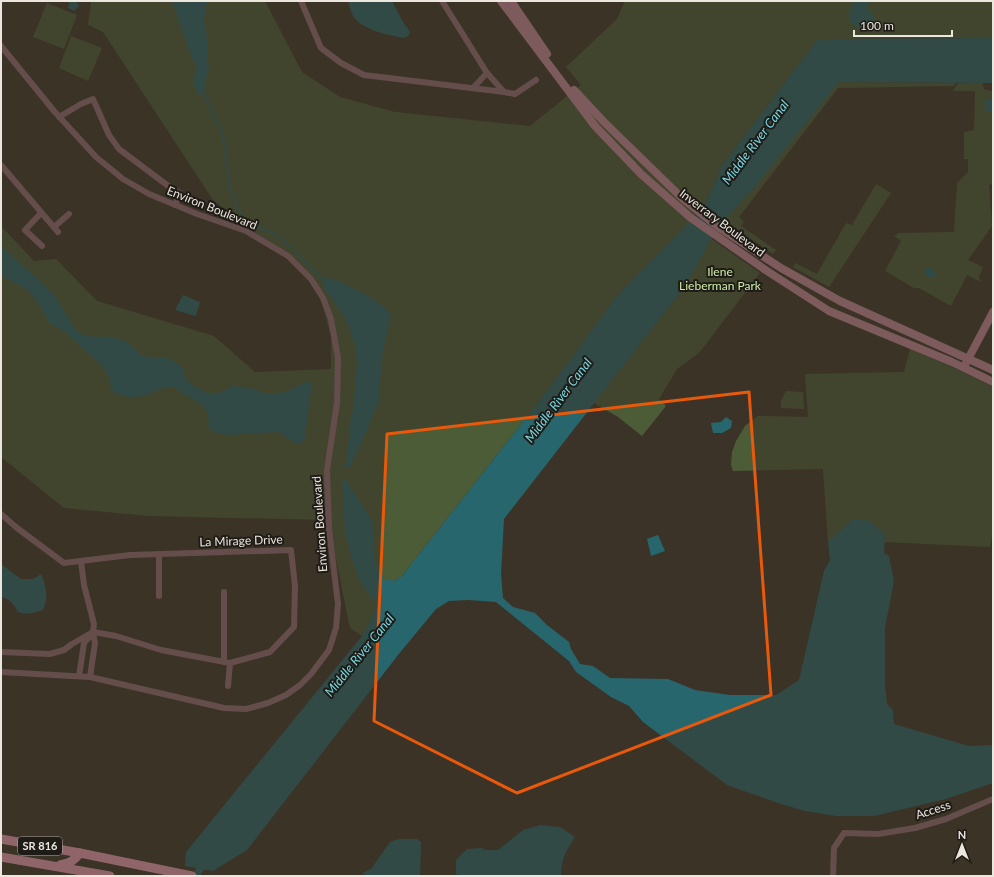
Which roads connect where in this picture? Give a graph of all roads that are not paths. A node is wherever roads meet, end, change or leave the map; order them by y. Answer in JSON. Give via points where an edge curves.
{"nodes":[{"id":1,"x":301,"y":1,"type":"edge"},
{"id":2,"x":442,"y":1,"type":"edge"},
{"id":3,"x":501,"y":1,"type":"edge"},
{"id":4,"x":511,"y":1,"type":"edge"},
{"id":5,"x":1,"y":46,"type":"edge"},
{"id":6,"x":488,"y":73,"type":"junction"},
{"id":7,"x":536,"y":80,"type":"dead end"},
{"id":8,"x":473,"y":88,"type":"junction"},
{"id":9,"x":504,"y":92,"type":"junction"},
{"id":10,"x":60,"y":117,"type":"junction"},
{"id":11,"x":1,"y":165,"type":"edge"},
{"id":12,"x":175,"y":205,"type":"junction"},
{"id":13,"x":41,"y":212,"type":"junction"},
{"id":14,"x":70,"y":214,"type":"dead end"},
{"id":15,"x":54,"y":227,"type":"junction"},
{"id":16,"x":58,"y":232,"type":"dead end"},
{"id":17,"x":42,"y":246,"type":"dead end"},
{"id":18,"x":993,"y":312,"type":"edge"},
{"id":19,"x":968,"y":358,"type":"junction"},
{"id":20,"x":964,"y":367,"type":"junction"},
{"id":21,"x":993,"y":370,"type":"edge"},
{"id":22,"x":993,"y":382,"type":"edge"},
{"id":23,"x":1,"y":514,"type":"edge"},
{"id":24,"x":159,"y":554,"type":"junction"},
{"id":25,"x":80,"y":561,"type":"junction"},
{"id":26,"x":224,"y":592,"type":"dead end"},
{"id":27,"x":159,"y":596,"type":"dead end"},
{"id":28,"x":93,"y":632,"type":"junction"},
{"id":29,"x":1,"y":652,"type":"edge"},
{"id":30,"x":227,"y":662,"type":"junction"},
{"id":31,"x":1,"y":672,"type":"edge"},
{"id":32,"x":79,"y":676,"type":"junction"},
{"id":33,"x":90,"y":677,"type":"junction"},
{"id":34,"x":228,"y":686,"type":"dead end"},
{"id":35,"x":993,"y":799,"type":"edge"},
{"id":36,"x":1,"y":839,"type":"edge"},
{"id":37,"x":80,"y":853,"type":"junction"},
{"id":38,"x":1,"y":857,"type":"edge"},
{"id":39,"x":54,"y":866,"type":"junction"},
{"id":40,"x":110,"y":876,"type":"edge"},
{"id":41,"x":192,"y":876,"type":"edge"},
{"id":42,"x":833,"y":876,"type":"edge"}],
"edges":[{"from":1,"to":8,"type":"street","via":[[321,48],[342,63],[364,74]]},
{"from":2,"to":6,"type":"street"},
{"from":3,"to":20,"type":"street","name":"Inverrary Boulevard","via":[[595,126],[641,174],[691,218],[828,311]]},
{"from":4,"to":19,"type":"street","name":"Inverrary Boulevard","via":[[581,98],[683,199],[718,227],[781,268],[840,301]]},
{"from":5,"to":10,"type":"street","name":"Environ Boulevard"},
{"from":6,"to":8,"type":"street"},
{"from":6,"to":9,"type":"street"},
{"from":7,"to":9,"type":"street","via":[[515,94]]},
{"from":8,"to":9,"type":"street"},
{"from":10,"to":12,"type":"street","name":"Environ Boulevard","via":[[96,157],[123,179]]},
{"from":10,"to":12,"type":"street","name":"Environ Boulevard","via":[[93,99],[108,135],[119,149],[180,193]]},
{"from":11,"to":13,"type":"street"},
{"from":12,"to":33,"type":"street","name":"Environ Boulevard","via":[[246,231],[288,256],[312,279],[331,319],[338,358],[336,403],[327,470],[329,529],[338,604],[336,628],[329,650],[300,685],[268,703],[246,709],[224,708]]},
{"from":13,"to":15,"type":"street"},
{"from":13,"to":17,"type":"street","via":[[25,230]]},
{"from":14,"to":15,"type":"street"},
{"from":15,"to":16,"type":"street"},
{"from":18,"to":19,"type":"street"},
{"from":19,"to":20,"type":"street"},
{"from":19,"to":21,"type":"street","name":"Inverrary Boulevard"},
{"from":20,"to":22,"type":"street","name":"Inverrary Boulevard"},
{"from":23,"to":25,"type":"street","name":"La Mirage Drive","via":[[64,563]]},
{"from":24,"to":25,"type":"street","name":"La Mirage Drive"},
{"from":24,"to":27,"type":"street"},
{"from":24,"to":30,"type":"street","name":"La Mirage Drive","via":[[291,550],[295,586],[294,627],[270,652]]},
{"from":25,"to":28,"type":"street","via":[[94,624]]},
{"from":26,"to":30,"type":"street"},
{"from":28,"to":29,"type":"street","via":[[64,650],[50,654]]},
{"from":28,"to":30,"type":"street","name":"La Mirage Drive","via":[[116,636],[161,650]]},
{"from":28,"to":32,"type":"street","via":[[84,644]]},
{"from":28,"to":33,"type":"street","via":[[95,644]]},
{"from":30,"to":34,"type":"street"},
{"from":31,"to":32,"type":"street","name":"Environ Boulevard"},
{"from":32,"to":33,"type":"street","name":"Environ Boulevard"},
{"from":35,"to":42,"type":"street","name":"Access","via":[[946,819],[915,828],[878,834],[844,833],[834,848]]},
{"from":36,"to":37,"type":"main road","number":"SR 816"},
{"from":37,"to":39,"type":"main road","via":[[75,861]]},
{"from":37,"to":41,"type":"main road","number":"SR 816"},
{"from":38,"to":39,"type":"main road","number":"SR 816"},
{"from":39,"to":40,"type":"main road","number":"SR 816"}]}
